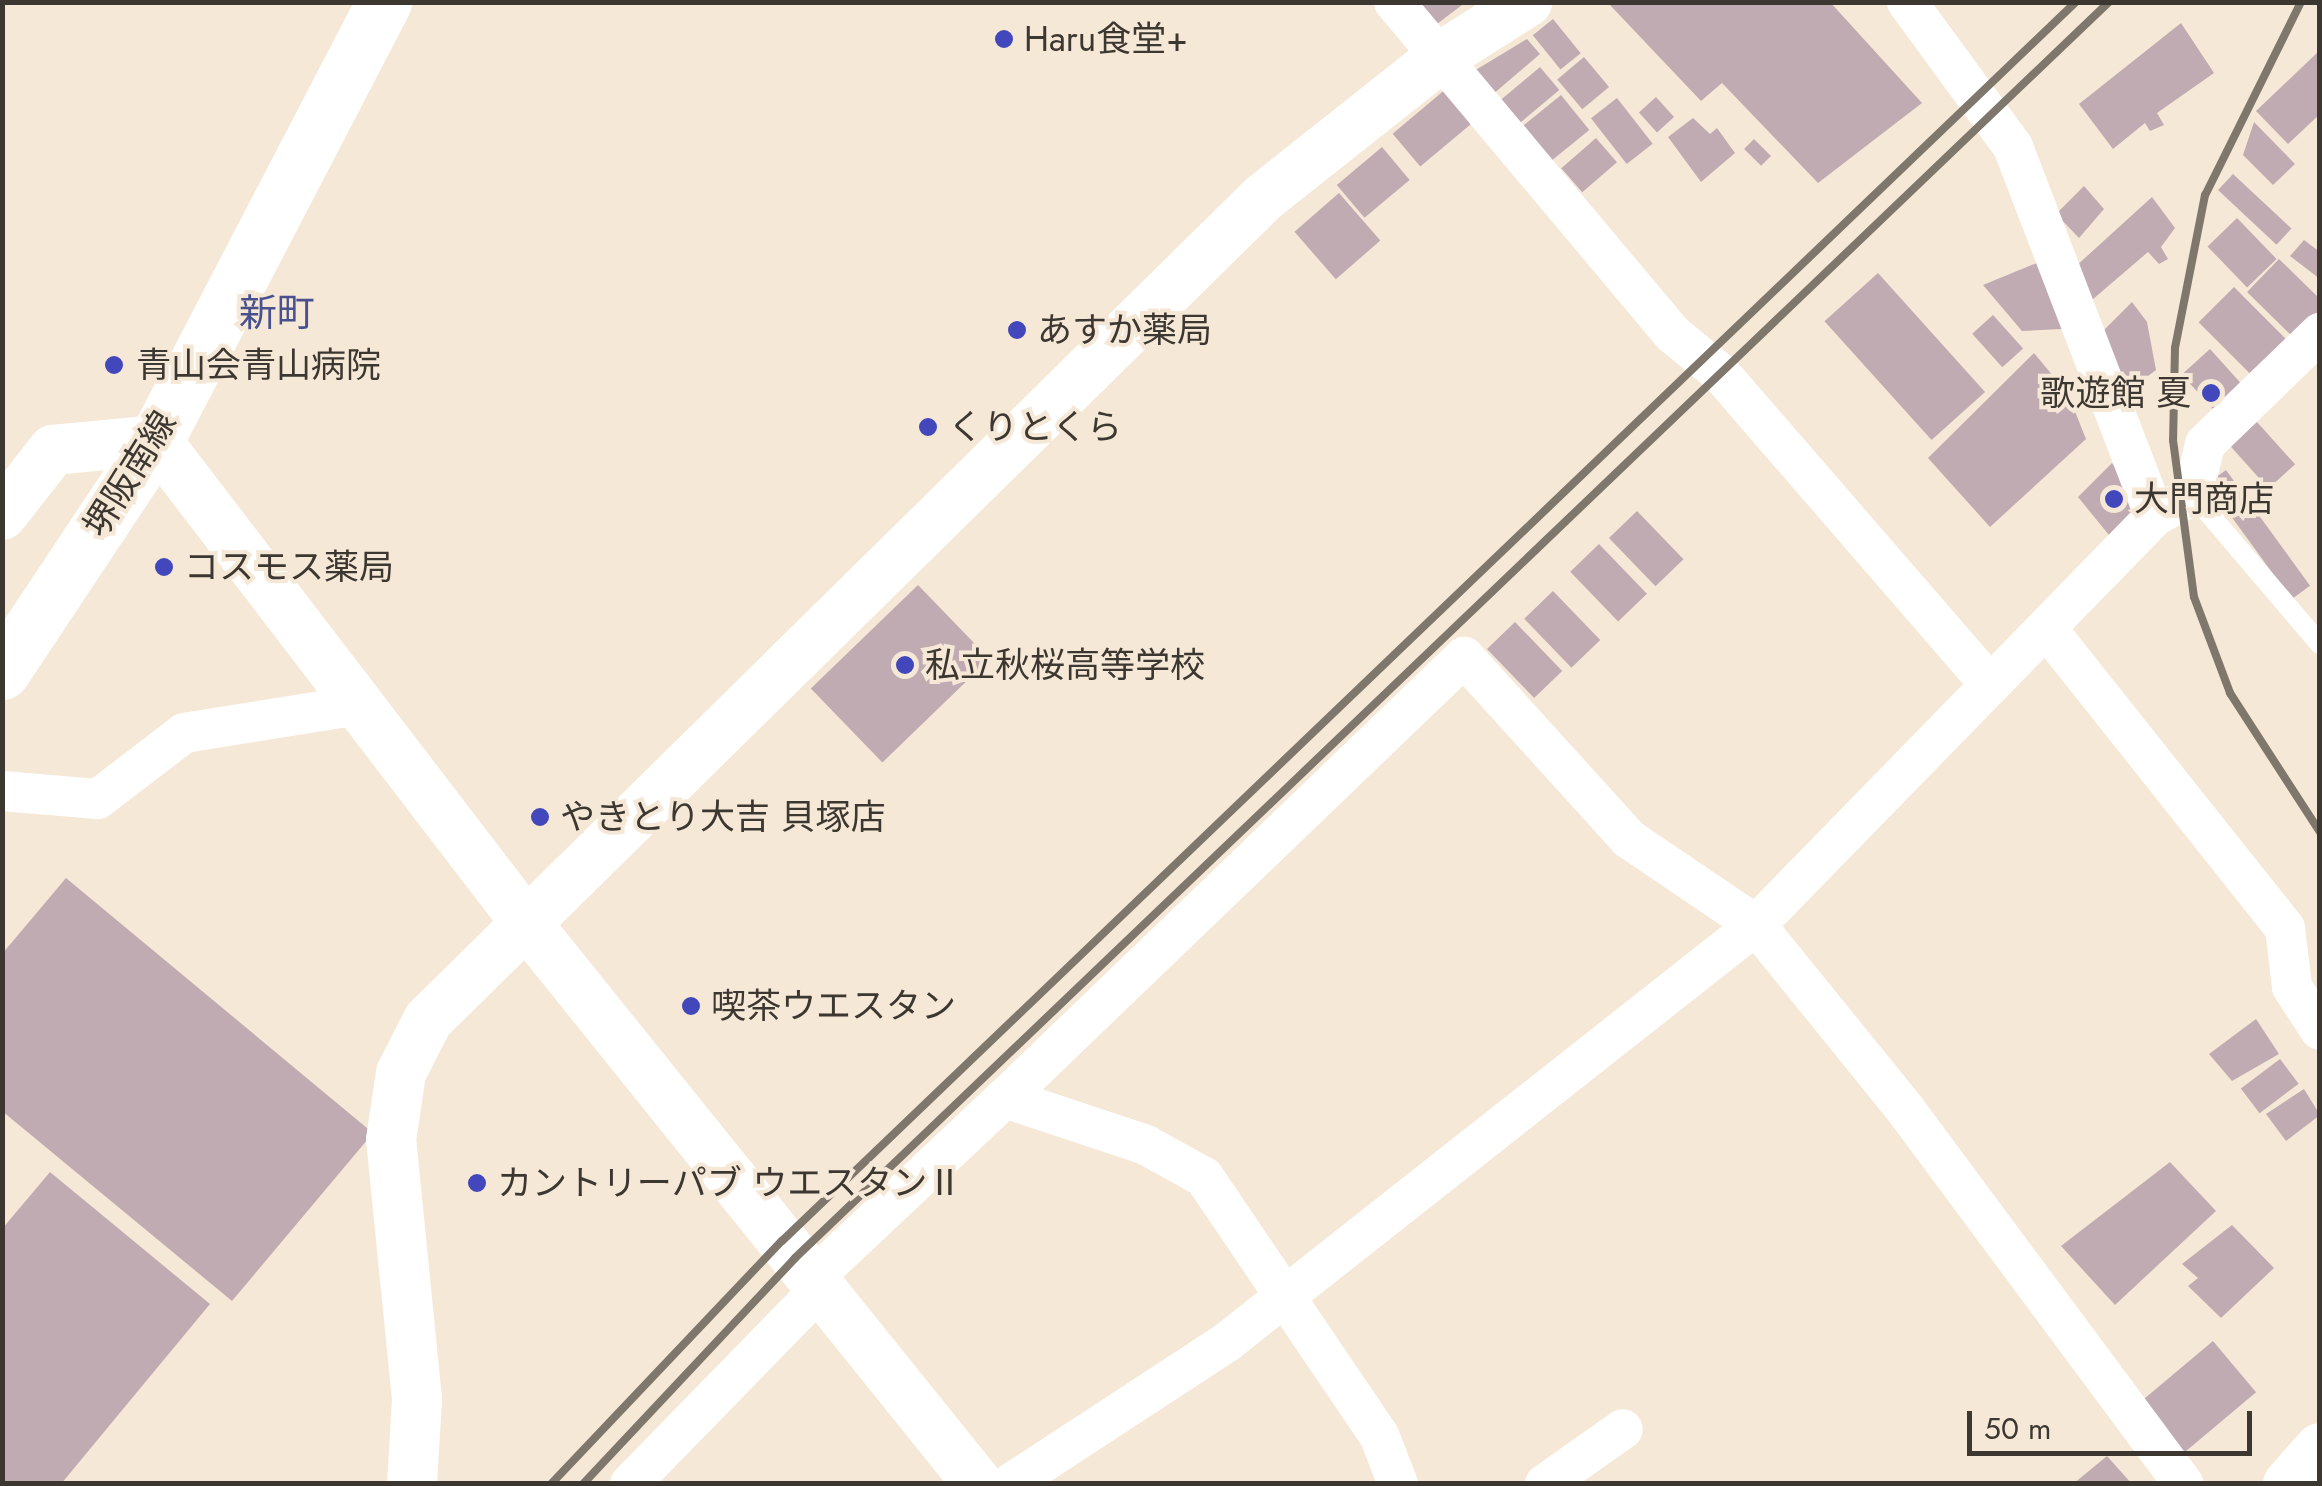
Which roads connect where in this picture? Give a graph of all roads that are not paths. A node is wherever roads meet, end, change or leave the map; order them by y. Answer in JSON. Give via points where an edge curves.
{"nodes":[{"id":1,"x":384,"y":2,"type":"edge"},
{"id":2,"x":1394,"y":2,"type":"edge"},
{"id":3,"x":1527,"y":2,"type":"edge"},
{"id":4,"x":1906,"y":2,"type":"edge"},
{"id":5,"x":1442,"y":56,"type":"junction"},
{"id":6,"x":2320,"y":333,"type":"edge"},
{"id":7,"x":156,"y":440,"type":"junction"},
{"id":8,"x":2194,"y":495,"type":"junction"},
{"id":9,"x":2,"y":515,"type":"edge"},
{"id":10,"x":2155,"y":516,"type":"junction"},
{"id":11,"x":2047,"y":629,"type":"junction"},
{"id":12,"x":2320,"y":644,"type":"edge"},
{"id":13,"x":2,"y":672,"type":"edge"},
{"id":14,"x":1990,"y":685,"type":"junction"},
{"id":15,"x":359,"y":705,"type":"junction"},
{"id":16,"x":2,"y":791,"type":"edge"},
{"id":17,"x":523,"y":919,"type":"junction"},
{"id":18,"x":1756,"y":925,"type":"junction"},
{"id":19,"x":2320,"y":1030,"type":"edge"},
{"id":20,"x":1005,"y":1098,"type":"junction"},
{"id":21,"x":815,"y":1284,"type":"junction"},
{"id":22,"x":1286,"y":1294,"type":"junction"},
{"id":23,"x":1623,"y":1429,"type":"dead end"},
{"id":24,"x":2320,"y":1448,"type":"edge"},
{"id":25,"x":412,"y":1484,"type":"edge"},
{"id":26,"x":630,"y":1484,"type":"edge"},
{"id":27,"x":978,"y":1484,"type":"edge"},
{"id":28,"x":1010,"y":1484,"type":"edge"},
{"id":29,"x":1398,"y":1484,"type":"edge"},
{"id":30,"x":1546,"y":1484,"type":"edge"},
{"id":31,"x":2182,"y":1484,"type":"edge"},
{"id":32,"x":2288,"y":1484,"type":"edge"}],
"edges":[{"from":1,"to":7,"type":"main road","name":"堺阪南線"},
{"from":2,"to":5,"type":"street"},
{"from":3,"to":5,"type":"street"},
{"from":4,"to":10,"type":"street","via":[[2013,147]]},
{"from":5,"to":14,"type":"street","via":[[1673,334],[1721,374]]},
{"from":5,"to":17,"type":"street","via":[[1263,198],[1126,326]]},
{"from":6,"to":8,"type":"street","via":[[2205,444]]},
{"from":7,"to":9,"type":"street","via":[[53,450]]},
{"from":7,"to":13,"type":"main road","name":"堺阪南線"},
{"from":7,"to":15,"type":"street"},
{"from":8,"to":10,"type":"street"},
{"from":8,"to":12,"type":"lane"},
{"from":10,"to":11,"type":"street"},
{"from":11,"to":14,"type":"street"},
{"from":11,"to":19,"type":"street","via":[[2284,928],[2292,986]]},
{"from":14,"to":18,"type":"street"},
{"from":15,"to":16,"type":"street","via":[[184,733],[98,799]]},
{"from":15,"to":17,"type":"street"},
{"from":17,"to":21,"type":"street"},
{"from":17,"to":25,"type":"street","via":[[428,1020],[401,1073],[391,1140],[417,1399]]},
{"from":18,"to":20,"type":"street","via":[[1629,839],[1464,657]]},
{"from":18,"to":22,"type":"street"},
{"from":18,"to":31,"type":"street","via":[[1906,1108]]},
{"from":20,"to":21,"type":"street"},
{"from":20,"to":22,"type":"street","via":[[1146,1144],[1204,1177]]},
{"from":21,"to":26,"type":"street"},
{"from":21,"to":27,"type":"street"},
{"from":22,"to":28,"type":"street"},
{"from":22,"to":29,"type":"street","via":[[1379,1435]]},
{"from":23,"to":30,"type":"street"},
{"from":24,"to":32,"type":"street"}]}
